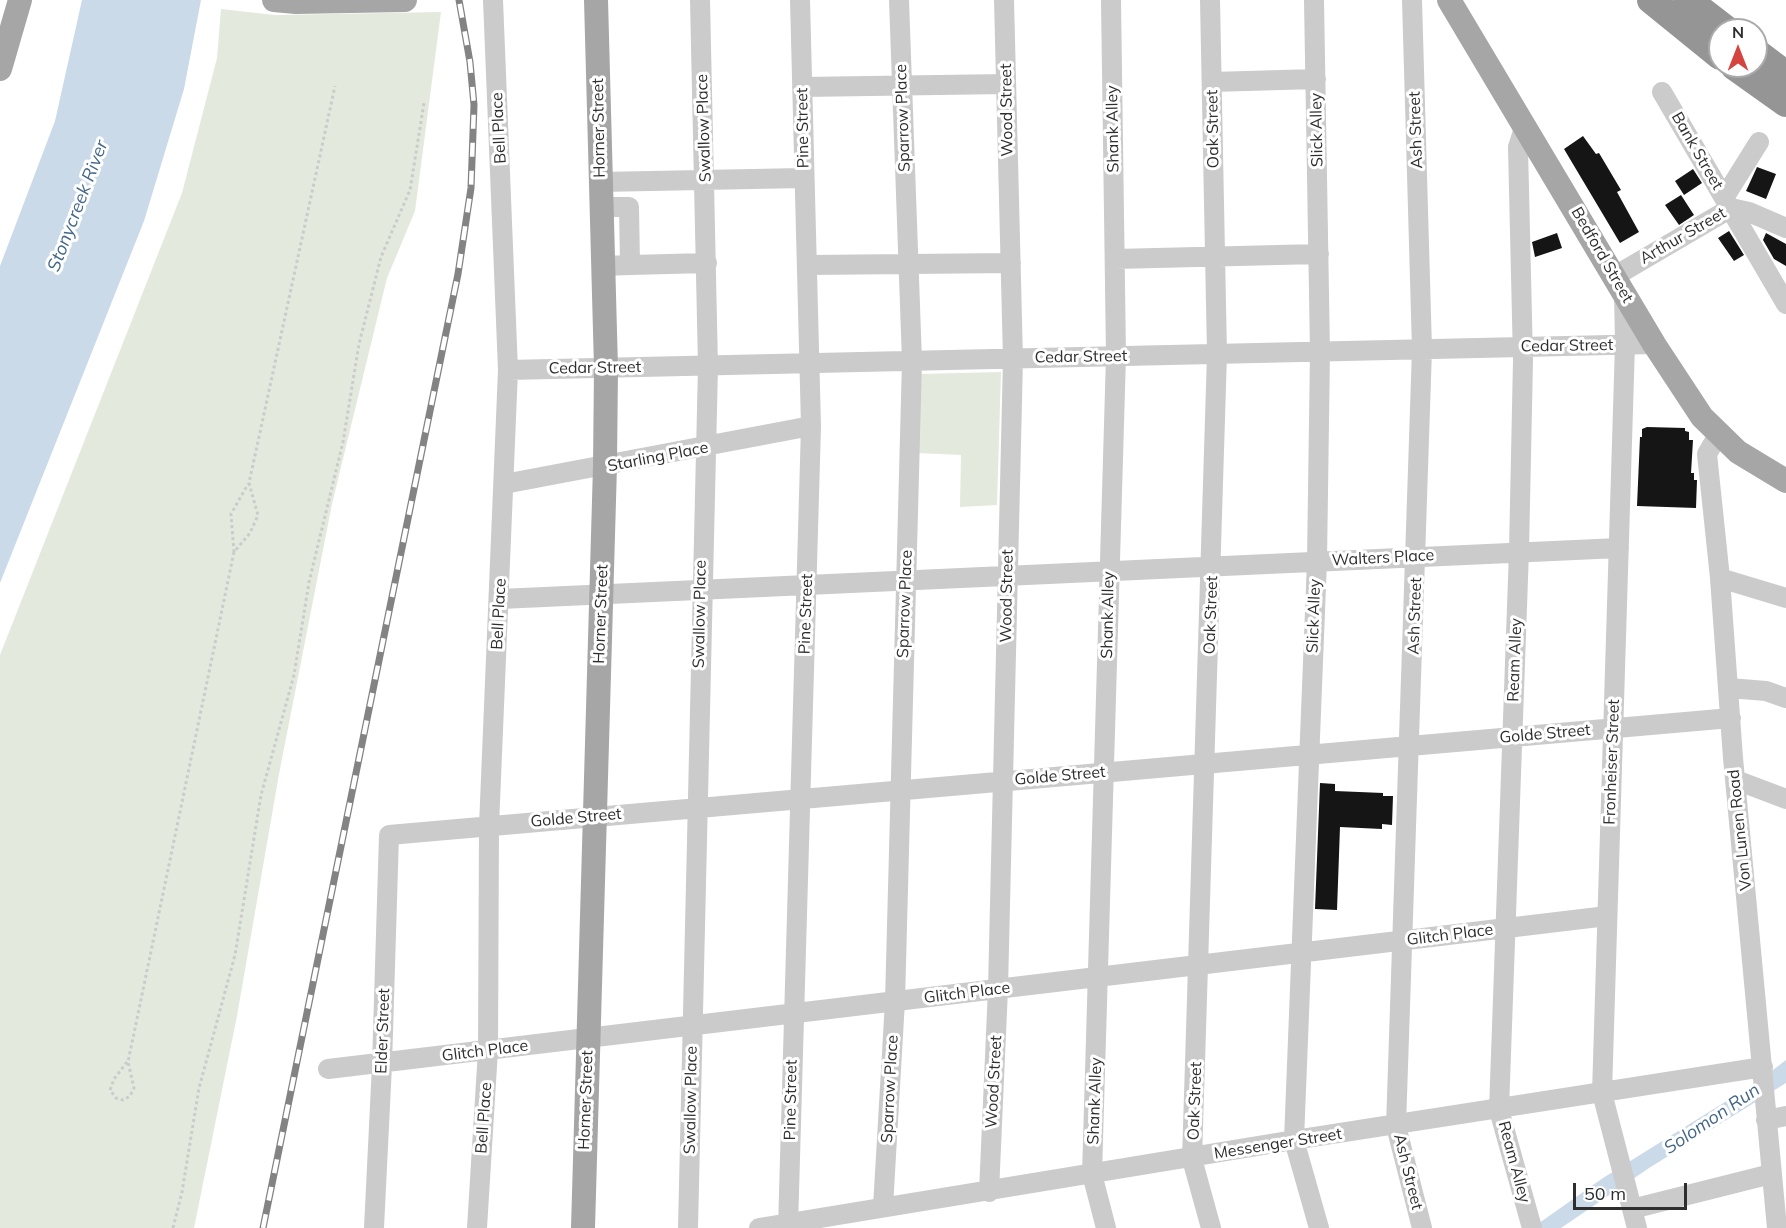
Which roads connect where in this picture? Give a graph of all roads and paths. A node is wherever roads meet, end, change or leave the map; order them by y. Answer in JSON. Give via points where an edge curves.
{"nodes":[{"id":1,"x":20,"y":0,"type":"edge"},
{"id":2,"x":274,"y":0,"type":"edge"},
{"id":3,"x":405,"y":0,"type":"edge"},
{"id":4,"x":493,"y":0,"type":"edge"},
{"id":5,"x":596,"y":0,"type":"edge"},
{"id":6,"x":700,"y":0,"type":"edge"},
{"id":7,"x":800,"y":0,"type":"edge"},
{"id":8,"x":899,"y":0,"type":"edge"},
{"id":9,"x":1004,"y":0,"type":"edge"},
{"id":10,"x":1111,"y":0,"type":"edge"},
{"id":11,"x":1210,"y":0,"type":"edge"},
{"id":12,"x":1314,"y":0,"type":"edge"},
{"id":13,"x":1412,"y":0,"type":"edge"},
{"id":14,"x":1449,"y":0,"type":"edge"},
{"id":15,"x":1651,"y":0,"type":"edge"},
{"id":16,"x":1688,"y":0,"type":"edge"},
{"id":17,"x":1711,"y":18,"type":"edge"},
{"id":18,"x":1708,"y":46,"type":"edge"},
{"id":19,"x":1768,"y":61,"type":"edge"},
{"id":20,"x":0,"y":69,"type":"edge"},
{"id":21,"x":1786,"y":75,"type":"edge"},
{"id":22,"x":1751,"y":78,"type":"edge"},
{"id":23,"x":1316,"y":79,"type":"junction"},
{"id":24,"x":1212,"y":82,"type":"junction"},
{"id":25,"x":1006,"y":84,"type":"junction"},
{"id":26,"x":902,"y":85,"type":"junction"},
{"id":27,"x":334,"y":86,"type":"dead end"},
{"id":28,"x":802,"y":87,"type":"junction"},
{"id":29,"x":1662,"y":92,"type":"dead end"},
{"id":30,"x":424,"y":103,"type":"dead end"},
{"id":31,"x":1786,"y":103,"type":"edge"},
{"id":32,"x":1525,"y":125,"type":"junction"},
{"id":33,"x":1759,"y":142,"type":"dead end"},
{"id":34,"x":804,"y":178,"type":"junction"},
{"id":35,"x":706,"y":180,"type":"junction"},
{"id":36,"x":600,"y":182,"type":"junction"},
{"id":37,"x":1728,"y":203,"type":"junction"},
{"id":38,"x":601,"y":207,"type":"junction"},
{"id":39,"x":1786,"y":228,"type":"edge"},
{"id":40,"x":1319,"y":254,"type":"junction"},
{"id":41,"x":1215,"y":257,"type":"junction"},
{"id":42,"x":1115,"y":259,"type":"junction"},
{"id":43,"x":1011,"y":262,"type":"junction"},
{"id":44,"x":707,"y":263,"type":"junction"},
{"id":45,"x":908,"y":263,"type":"junction"},
{"id":46,"x":630,"y":265,"type":"junction"},
{"id":47,"x":807,"y":265,"type":"junction"},
{"id":48,"x":602,"y":266,"type":"junction"},
{"id":49,"x":1619,"y":284,"type":"junction"},
{"id":50,"x":1786,"y":304,"type":"edge"},
{"id":51,"x":1654,"y":344,"type":"junction"},
{"id":52,"x":1625,"y":345,"type":"junction"},
{"id":53,"x":1523,"y":347,"type":"junction"},
{"id":54,"x":1422,"y":349,"type":"junction"},
{"id":55,"x":1320,"y":352,"type":"junction"},
{"id":56,"x":1217,"y":354,"type":"junction"},
{"id":57,"x":1116,"y":356,"type":"junction"},
{"id":58,"x":1013,"y":358,"type":"junction"},
{"id":59,"x":912,"y":361,"type":"junction"},
{"id":60,"x":810,"y":363,"type":"junction"},
{"id":61,"x":708,"y":366,"type":"junction"},
{"id":62,"x":606,"y":368,"type":"junction"},
{"id":63,"x":508,"y":370,"type":"junction"},
{"id":64,"x":810,"y":426,"type":"junction"},
{"id":65,"x":1719,"y":435,"type":"junction"},
{"id":66,"x":706,"y":448,"type":"junction"},
{"id":67,"x":605,"y":466,"type":"junction"},
{"id":68,"x":1786,"y":481,"type":"edge"},
{"id":69,"x":249,"y":483,"type":"junction"},
{"id":70,"x":504,"y":484,"type":"junction"},
{"id":71,"x":1619,"y":548,"type":"junction"},
{"id":72,"x":1519,"y":551,"type":"junction"},
{"id":73,"x":234,"y":552,"type":"junction"},
{"id":74,"x":1417,"y":556,"type":"junction"},
{"id":75,"x":1317,"y":561,"type":"junction"},
{"id":76,"x":1212,"y":566,"type":"junction"},
{"id":77,"x":1109,"y":570,"type":"junction"},
{"id":78,"x":1008,"y":575,"type":"junction"},
{"id":79,"x":1720,"y":578,"type":"junction"},
{"id":80,"x":906,"y":581,"type":"junction"},
{"id":81,"x":807,"y":585,"type":"junction"},
{"id":82,"x":701,"y":591,"type":"junction"},
{"id":83,"x":602,"y":593,"type":"junction"},
{"id":84,"x":1786,"y":598,"type":"edge"},
{"id":85,"x":500,"y":599,"type":"junction"},
{"id":86,"x":1729,"y":688,"type":"junction"},
{"id":87,"x":1786,"y":698,"type":"edge"},
{"id":88,"x":1731,"y":718,"type":"junction"},
{"id":89,"x":1613,"y":728,"type":"junction"},
{"id":90,"x":1511,"y":737,"type":"junction"},
{"id":91,"x":1410,"y":746,"type":"junction"},
{"id":92,"x":1309,"y":754,"type":"junction"},
{"id":93,"x":1206,"y":764,"type":"junction"},
{"id":94,"x":1104,"y":772,"type":"junction"},
{"id":95,"x":1736,"y":780,"type":"junction"},
{"id":96,"x":1003,"y":782,"type":"junction"},
{"id":97,"x":900,"y":790,"type":"junction"},
{"id":98,"x":799,"y":799,"type":"junction"},
{"id":99,"x":1786,"y":799,"type":"edge"},
{"id":100,"x":696,"y":808,"type":"junction"},
{"id":101,"x":594,"y":817,"type":"junction"},
{"id":102,"x":489,"y":826,"type":"junction"},
{"id":103,"x":389,"y":835,"type":"joint"},
{"id":104,"x":1607,"y":916,"type":"junction"},
{"id":105,"x":1506,"y":928,"type":"junction"},
{"id":106,"x":1404,"y":940,"type":"junction"},
{"id":107,"x":1302,"y":954,"type":"junction"},
{"id":108,"x":1200,"y":965,"type":"junction"},
{"id":109,"x":1100,"y":978,"type":"junction"},
{"id":110,"x":998,"y":989,"type":"junction"},
{"id":111,"x":895,"y":1001,"type":"junction"},
{"id":112,"x":793,"y":1014,"type":"junction"},
{"id":113,"x":693,"y":1027,"type":"junction"},
{"id":114,"x":588,"y":1038,"type":"junction"},
{"id":115,"x":488,"y":1050,"type":"junction"},
{"id":116,"x":128,"y":1062,"type":"dead end"},
{"id":117,"x":382,"y":1065,"type":"junction"},
{"id":118,"x":328,"y":1069,"type":"dead end"},
{"id":119,"x":1763,"y":1072,"type":"junction"},
{"id":120,"x":1602,"y":1093,"type":"junction"},
{"id":121,"x":1499,"y":1110,"type":"junction"},
{"id":122,"x":1786,"y":1116,"type":"edge"},
{"id":123,"x":1766,"y":1120,"type":"junction"},
{"id":124,"x":1396,"y":1126,"type":"junction"},
{"id":125,"x":1294,"y":1140,"type":"junction"},
{"id":126,"x":1192,"y":1159,"type":"junction"},
{"id":127,"x":1092,"y":1174,"type":"junction"},
{"id":128,"x":1771,"y":1174,"type":"junction"},
{"id":129,"x":989,"y":1192,"type":"junction"},
{"id":130,"x":883,"y":1207,"type":"junction"},
{"id":131,"x":1634,"y":1219,"type":"edge"},
{"id":132,"x":788,"y":1225,"type":"edge"},
{"id":133,"x":1531,"y":1226,"type":"edge"},
{"id":134,"x":173,"y":1228,"type":"edge"},
{"id":135,"x":374,"y":1228,"type":"edge"},
{"id":136,"x":477,"y":1228,"type":"edge"},
{"id":137,"x":583,"y":1228,"type":"edge"},
{"id":138,"x":688,"y":1228,"type":"edge"},
{"id":139,"x":759,"y":1228,"type":"edge"},
{"id":140,"x":1106,"y":1228,"type":"edge"},
{"id":141,"x":1211,"y":1228,"type":"edge"},
{"id":142,"x":1319,"y":1228,"type":"edge"},
{"id":143,"x":1422,"y":1228,"type":"edge"},
{"id":144,"x":1777,"y":1228,"type":"edge"}],
"edges":[{"from":1,"to":20,"type":"main road"},
{"from":2,"to":3,"type":"main road"},
{"from":4,"to":63,"type":"street","name":"Bell Place"},
{"from":5,"to":36,"type":"main road","name":"Horner Street"},
{"from":6,"to":35,"type":"street","name":"Swallow Place"},
{"from":7,"to":28,"type":"street","name":"Pine Street"},
{"from":8,"to":26,"type":"street","name":"Sparrow Place"},
{"from":9,"to":25,"type":"street","name":"Wood Street"},
{"from":10,"to":42,"type":"street","name":"Shank Alley"},
{"from":11,"to":24,"type":"street","name":"Oak Street"},
{"from":12,"to":23,"type":"street","name":"Slick Alley"},
{"from":13,"to":54,"type":"street","name":"Ash Street"},
{"from":14,"to":32,"type":"main road","name":"Bedford Street"},
{"from":15,"to":18,"type":"highway"},
{"from":16,"to":17,"type":"highway"},
{"from":19,"to":21,"type":"highway"},
{"from":22,"to":31,"type":"highway"},
{"from":23,"to":24,"type":"street"},
{"from":23,"to":40,"type":"street","name":"Slick Alley"},
{"from":24,"to":41,"type":"street","name":"Oak Street"},
{"from":25,"to":26,"type":"street"},
{"from":25,"to":43,"type":"street","name":"Wood Street"},
{"from":26,"to":28,"type":"street"},
{"from":26,"to":45,"type":"street","name":"Sparrow Place"},
{"from":27,"to":69,"type":"path"},
{"from":28,"to":34,"type":"street","name":"Pine Street"},
{"from":29,"to":37,"type":"street","name":"Bank Street"},
{"from":30,"to":134,"type":"path","via":[[410,190],[381,257],[359,344],[343,442],[309,582],[294,675],[261,795],[234,955],[199,1088]]},
{"from":32,"to":49,"type":"main road","name":"Bedford Street"},
{"from":32,"to":53,"type":"street","name":"Ream Alley","via":[[1518,147]]},
{"from":33,"to":37,"type":"street"},
{"from":34,"to":35,"type":"street"},
{"from":34,"to":47,"type":"street","name":"Pine Street"},
{"from":35,"to":36,"type":"street"},
{"from":35,"to":44,"type":"street","name":"Swallow Place"},
{"from":36,"to":38,"type":"main road","name":"Horner Street"},
{"from":37,"to":39,"type":"street","name":"Arthur Street"},
{"from":37,"to":49,"type":"street","name":"Arthur Street"},
{"from":37,"to":50,"type":"street","name":"Bank Street"},
{"from":38,"to":46,"type":"street","via":[[629,207]]},
{"from":38,"to":48,"type":"main road","name":"Horner Street"},
{"from":40,"to":41,"type":"street"},
{"from":40,"to":55,"type":"street","name":"Slick Alley"},
{"from":41,"to":42,"type":"street"},
{"from":41,"to":56,"type":"street","name":"Oak Street"},
{"from":42,"to":57,"type":"street","name":"Shank Alley"},
{"from":43,"to":45,"type":"street"},
{"from":43,"to":58,"type":"street","name":"Wood Street"},
{"from":44,"to":46,"type":"street"},
{"from":44,"to":61,"type":"street","name":"Swallow Place"},
{"from":45,"to":47,"type":"street"},
{"from":45,"to":59,"type":"street","name":"Sparrow Place"},
{"from":46,"to":48,"type":"street"},
{"from":47,"to":60,"type":"street","name":"Pine Street"},
{"from":48,"to":62,"type":"main road","name":"Horner Street"},
{"from":49,"to":51,"type":"main road","name":"Bedford Street"},
{"from":49,"to":52,"type":"street","name":"Fronheiser Street"},
{"from":51,"to":52,"type":"street","name":"Cedar Street"},
{"from":51,"to":65,"type":"main road","name":"Bedford Street","via":[[1702,417]]},
{"from":52,"to":53,"type":"street","name":"Cedar Street"},
{"from":52,"to":71,"type":"street","name":"Fronheiser Street"},
{"from":53,"to":54,"type":"street","name":"Cedar Street"},
{"from":53,"to":72,"type":"street","name":"Ream Alley"},
{"from":54,"to":55,"type":"street","name":"Cedar Street"},
{"from":54,"to":74,"type":"street","name":"Ash Street"},
{"from":55,"to":56,"type":"street","name":"Cedar Street"},
{"from":55,"to":75,"type":"street","name":"Slick Alley"},
{"from":56,"to":57,"type":"street","name":"Cedar Street"},
{"from":56,"to":76,"type":"street","name":"Oak Street"},
{"from":57,"to":58,"type":"street","name":"Cedar Street"},
{"from":57,"to":77,"type":"street","name":"Shank Alley"},
{"from":58,"to":59,"type":"street","name":"Cedar Street"},
{"from":58,"to":78,"type":"street","name":"Wood Street"},
{"from":59,"to":60,"type":"street","name":"Cedar Street"},
{"from":59,"to":80,"type":"street","name":"Sparrow Place"},
{"from":60,"to":61,"type":"street","name":"Cedar Street"},
{"from":60,"to":64,"type":"street","name":"Pine Street"},
{"from":61,"to":62,"type":"street","name":"Cedar Street"},
{"from":61,"to":66,"type":"street","name":"Swallow Place"},
{"from":62,"to":63,"type":"street","name":"Cedar Street"},
{"from":62,"to":67,"type":"main road","name":"Horner Street"},
{"from":63,"to":70,"type":"street","name":"Bell Place"},
{"from":64,"to":66,"type":"street","name":"Starling Place"},
{"from":64,"to":81,"type":"street","name":"Pine Street"},
{"from":65,"to":68,"type":"main road","name":"Bedford Street","via":[[1738,452]]},
{"from":65,"to":79,"type":"street","name":"Von Lunen Road","via":[[1707,454]]},
{"from":66,"to":67,"type":"street","name":"Starling Place"},
{"from":66,"to":82,"type":"street","name":"Swallow Place"},
{"from":67,"to":70,"type":"street","name":"Starling Place"},
{"from":67,"to":83,"type":"main road","name":"Horner Street"},
{"from":69,"to":73,"type":"path","via":[[231,514]]},
{"from":69,"to":73,"type":"path","via":[[258,515],[250,533]]},
{"from":70,"to":85,"type":"street","name":"Bell Place"},
{"from":71,"to":72,"type":"street","name":"Walters Place"},
{"from":71,"to":89,"type":"street","name":"Fronheiser Street"},
{"from":72,"to":74,"type":"street","name":"Walters Place"},
{"from":72,"to":90,"type":"street","name":"Ream Alley"},
{"from":73,"to":116,"type":"path","via":[[128,1062],[134,1088],[123,1100],[110,1090]]},
{"from":74,"to":75,"type":"street","name":"Walters Place"},
{"from":74,"to":91,"type":"street","name":"Ash Street"},
{"from":75,"to":76,"type":"street","name":"Walters Place"},
{"from":75,"to":92,"type":"street","name":"Slick Alley"},
{"from":76,"to":77,"type":"street","name":"Walters Place"},
{"from":76,"to":93,"type":"street","name":"Oak Street"},
{"from":77,"to":78,"type":"street","name":"Walters Place"},
{"from":77,"to":94,"type":"street","name":"Shank Alley"},
{"from":78,"to":80,"type":"street","name":"Walters Place"},
{"from":78,"to":96,"type":"street","name":"Wood Street"},
{"from":79,"to":84,"type":"street"},
{"from":79,"to":86,"type":"street","name":"Von Lunen Road"},
{"from":80,"to":81,"type":"street","name":"Walters Place"},
{"from":80,"to":97,"type":"street","name":"Sparrow Place"},
{"from":81,"to":82,"type":"street","name":"Walters Place"},
{"from":81,"to":98,"type":"street","name":"Pine Street"},
{"from":82,"to":83,"type":"street","name":"Walters Place"},
{"from":82,"to":100,"type":"street","name":"Swallow Place"},
{"from":83,"to":85,"type":"street","name":"Walters Place"},
{"from":83,"to":101,"type":"main road","name":"Horner Street"},
{"from":85,"to":102,"type":"street","name":"Bell Place"},
{"from":86,"to":87,"type":"street","via":[[1766,691]]},
{"from":86,"to":88,"type":"street","name":"Von Lunen Road"},
{"from":88,"to":89,"type":"street","name":"Golde Street"},
{"from":88,"to":95,"type":"street","name":"Von Lunen Road"},
{"from":89,"to":90,"type":"street","name":"Golde Street"},
{"from":89,"to":104,"type":"street","name":"Fronheiser Street"},
{"from":90,"to":91,"type":"street","name":"Golde Street"},
{"from":90,"to":105,"type":"street","name":"Ream Alley"},
{"from":91,"to":92,"type":"street","name":"Golde Street"},
{"from":91,"to":106,"type":"street","name":"Ash Street"},
{"from":92,"to":93,"type":"street","name":"Golde Street"},
{"from":92,"to":107,"type":"street","name":"Slick Alley"},
{"from":93,"to":94,"type":"street","name":"Golde Street"},
{"from":93,"to":108,"type":"street","name":"Oak Street"},
{"from":94,"to":96,"type":"street","name":"Golde Street"},
{"from":94,"to":109,"type":"street","name":"Shank Alley"},
{"from":95,"to":99,"type":"street"},
{"from":95,"to":119,"type":"street","name":"Von Lunen Road"},
{"from":96,"to":97,"type":"street","name":"Golde Street"},
{"from":96,"to":110,"type":"street","name":"Wood Street"},
{"from":97,"to":98,"type":"street","name":"Golde Street"},
{"from":97,"to":111,"type":"street","name":"Sparrow Place"},
{"from":98,"to":100,"type":"street","name":"Golde Street"},
{"from":98,"to":112,"type":"street","name":"Pine Street"},
{"from":100,"to":101,"type":"street","name":"Golde Street"},
{"from":100,"to":113,"type":"street","name":"Swallow Place"},
{"from":101,"to":102,"type":"street","name":"Golde Street"},
{"from":101,"to":114,"type":"main road","name":"Horner Street"},
{"from":102,"to":103,"type":"street","name":"Golde Street"},
{"from":102,"to":115,"type":"street","name":"Bell Place"},
{"from":103,"to":117,"type":"street","name":"Elder Street"},
{"from":104,"to":105,"type":"street","name":"Glitch Place"},
{"from":104,"to":120,"type":"street","name":"Fronheiser Street"},
{"from":105,"to":106,"type":"street","name":"Glitch Place"},
{"from":105,"to":121,"type":"street","name":"Ream Alley"},
{"from":106,"to":107,"type":"street","name":"Glitch Place"},
{"from":106,"to":124,"type":"street","name":"Ash Street"},
{"from":107,"to":108,"type":"street","name":"Glitch Place"},
{"from":107,"to":125,"type":"street","name":"Slick Alley"},
{"from":108,"to":109,"type":"street","name":"Glitch Place"},
{"from":108,"to":126,"type":"street","name":"Oak Street"},
{"from":109,"to":110,"type":"street","name":"Glitch Place"},
{"from":109,"to":127,"type":"street","name":"Shank Alley"},
{"from":110,"to":111,"type":"street","name":"Glitch Place"},
{"from":110,"to":129,"type":"street","name":"Wood Street"},
{"from":111,"to":112,"type":"street","name":"Glitch Place"},
{"from":111,"to":130,"type":"street","name":"Sparrow Place"},
{"from":112,"to":113,"type":"street","name":"Glitch Place"},
{"from":112,"to":132,"type":"street","name":"Pine Street"},
{"from":113,"to":114,"type":"street","name":"Glitch Place"},
{"from":113,"to":138,"type":"street","name":"Swallow Place"},
{"from":114,"to":115,"type":"street","name":"Glitch Place"},
{"from":114,"to":137,"type":"main road","name":"Horner Street"},
{"from":115,"to":117,"type":"street","name":"Glitch Place"},
{"from":115,"to":136,"type":"street","name":"Bell Place"},
{"from":117,"to":118,"type":"street","name":"Glitch Place"},
{"from":117,"to":135,"type":"street","name":"Elder Street"},
{"from":119,"to":120,"type":"street","name":"Messenger Street"},
{"from":119,"to":123,"type":"street","name":"Von Lunen Road"},
{"from":120,"to":121,"type":"street","name":"Messenger Street"},
{"from":120,"to":131,"type":"street","name":"Fronheiser Street"},
{"from":121,"to":124,"type":"street","name":"Messenger Street"},
{"from":121,"to":133,"type":"street","name":"Ream Alley"},
{"from":122,"to":123,"type":"street"},
{"from":123,"to":128,"type":"street","name":"Von Lunen Road"},
{"from":124,"to":125,"type":"street","name":"Messenger Street"},
{"from":124,"to":143,"type":"street","name":"Ash Street"},
{"from":125,"to":126,"type":"street","name":"Messenger Street"},
{"from":125,"to":142,"type":"street","name":"Slick Alley"},
{"from":126,"to":127,"type":"street","name":"Messenger Street"},
{"from":126,"to":141,"type":"street","name":"Oak Street"},
{"from":127,"to":129,"type":"street","name":"Messenger Street"},
{"from":127,"to":140,"type":"street","name":"Shank Alley"},
{"from":128,"to":131,"type":"street"},
{"from":128,"to":144,"type":"street","name":"Von Lunen Road"},
{"from":129,"to":130,"type":"street","name":"Messenger Street"},
{"from":130,"to":132,"type":"street","name":"Messenger Street"},
{"from":132,"to":139,"type":"street","name":"Messenger Street"}]}
